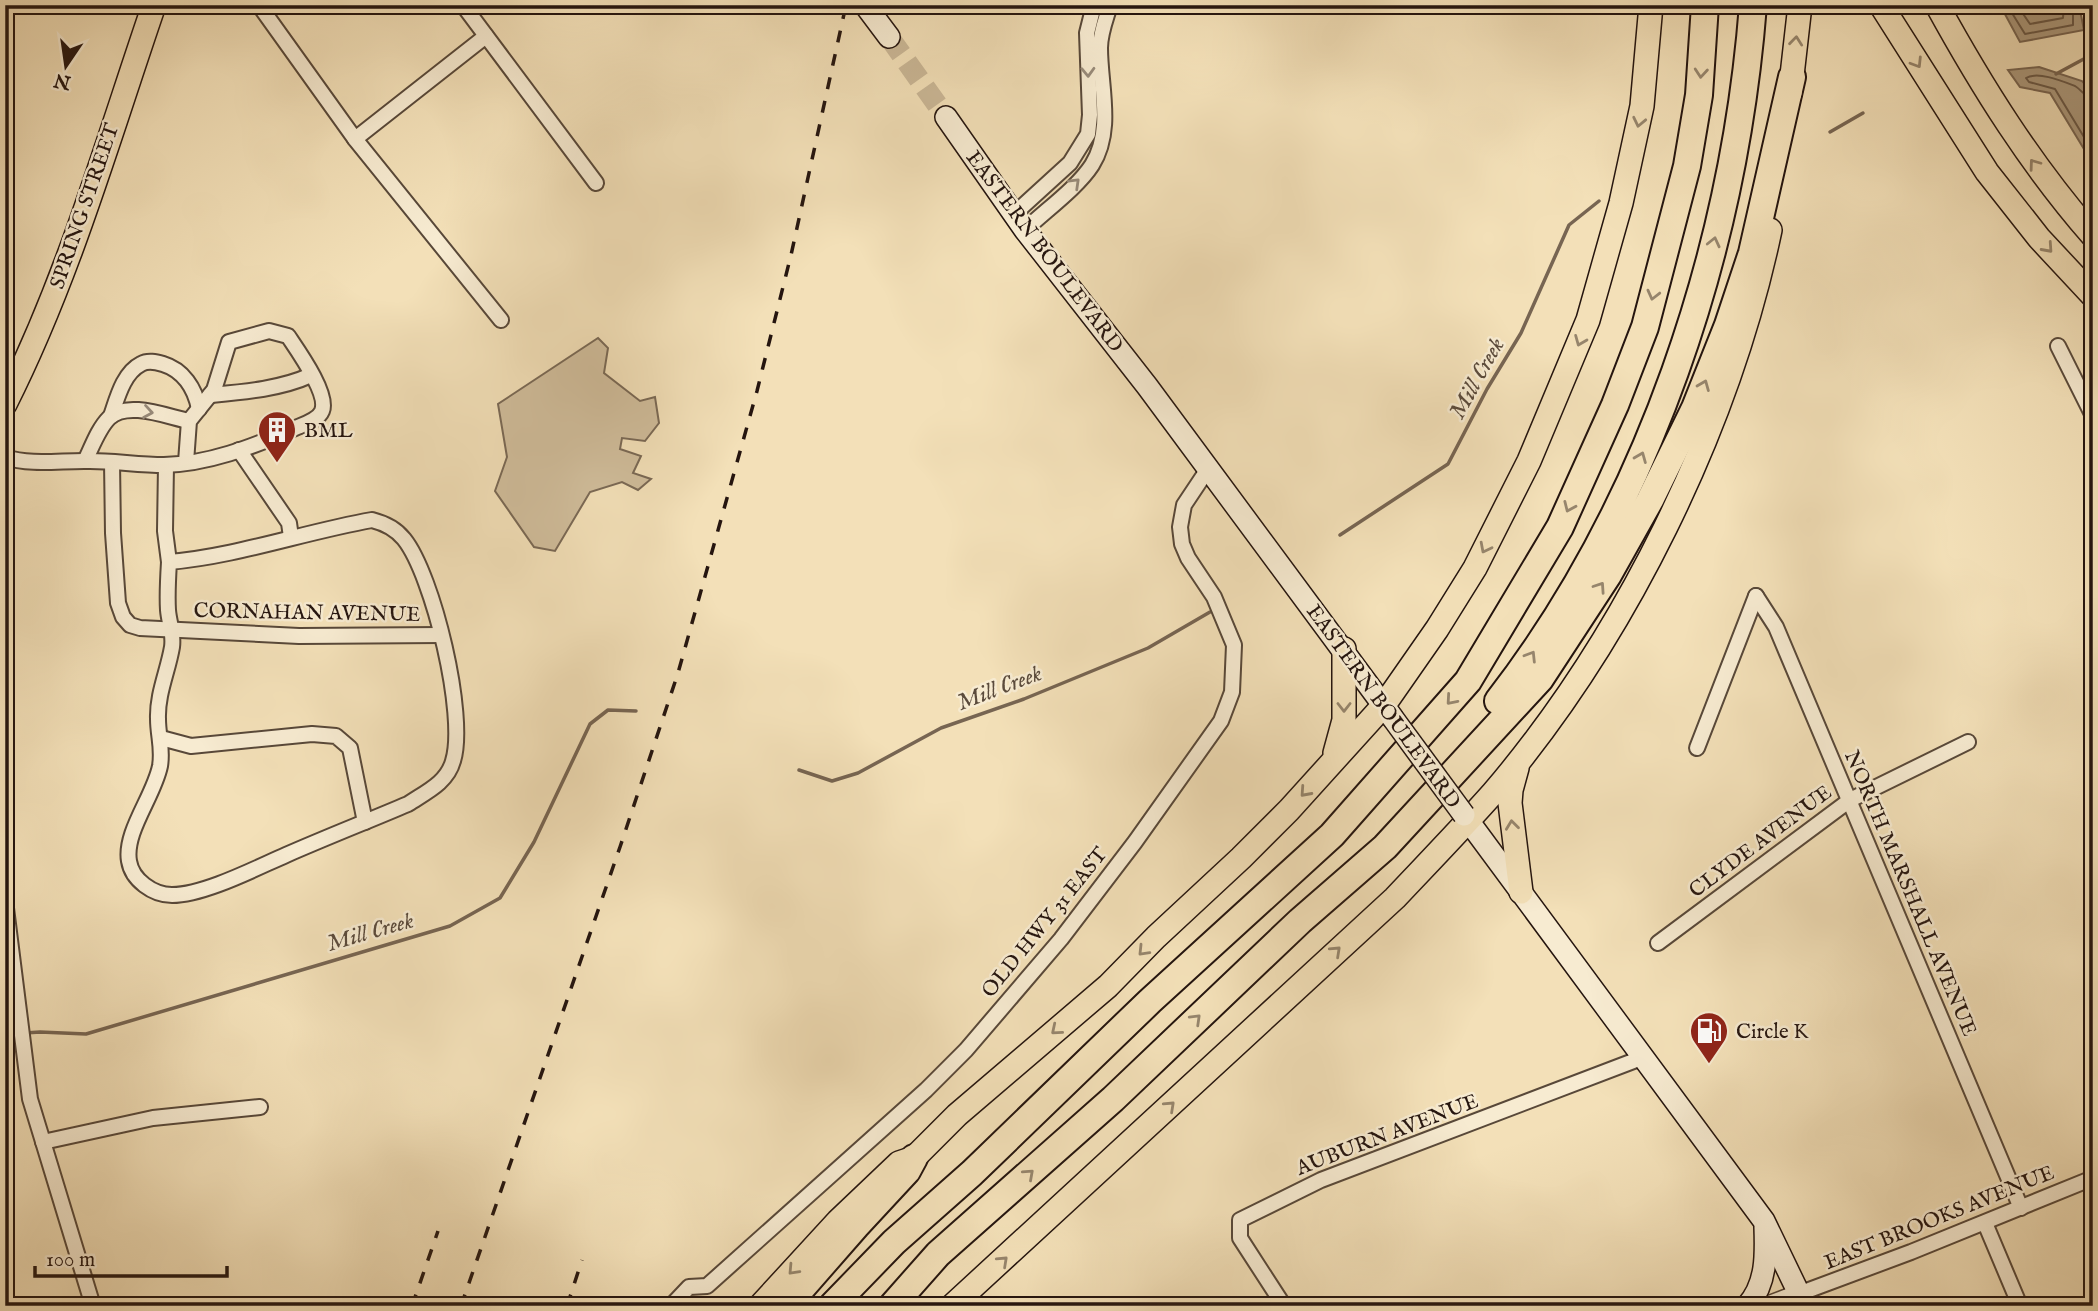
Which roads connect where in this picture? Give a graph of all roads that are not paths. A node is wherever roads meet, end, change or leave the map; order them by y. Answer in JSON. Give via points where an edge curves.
{"nodes":[{"id":1,"x":154,"y":5,"type":"edge"},
{"id":2,"x":259,"y":5,"type":"edge"},
{"id":3,"x":463,"y":5,"type":"edge"},
{"id":4,"x":865,"y":5,"type":"edge"},
{"id":5,"x":1094,"y":5,"type":"edge"},
{"id":6,"x":1110,"y":5,"type":"edge"},
{"id":7,"x":1651,"y":5,"type":"edge"},
{"id":8,"x":1706,"y":5,"type":"edge"},
{"id":9,"x":1753,"y":5,"type":"edge"},
{"id":10,"x":1800,"y":5,"type":"edge"},
{"id":11,"x":1881,"y":5,"type":"edge"},
{"id":12,"x":1937,"y":5,"type":"edge"},
{"id":13,"x":486,"y":36,"type":"junction"},
{"id":14,"x":889,"y":37,"type":"tunnel mouth"},
{"id":15,"x":1792,"y":77,"type":"junction"},
{"id":16,"x":946,"y":117,"type":"tunnel mouth"},
{"id":17,"x":355,"y":139,"type":"junction"},
{"id":18,"x":596,"y":183,"type":"dead end"},
{"id":19,"x":1019,"y":222,"type":"junction"},
{"id":20,"x":2093,"y":236,"type":"edge"},
{"id":21,"x":2093,"y":296,"type":"edge"},
{"id":22,"x":501,"y":320,"type":"dead end"},
{"id":23,"x":2058,"y":346,"type":"dead end"},
{"id":24,"x":311,"y":375,"type":"junction"},
{"id":25,"x":210,"y":395,"type":"junction"},
{"id":26,"x":5,"y":404,"type":"edge"},
{"id":27,"x":199,"y":408,"type":"junction"},
{"id":28,"x":111,"y":416,"type":"junction"},
{"id":29,"x":2093,"y":416,"type":"edge"},
{"id":30,"x":189,"y":421,"type":"junction"},
{"id":31,"x":239,"y":450,"type":"junction"},
{"id":32,"x":5,"y":457,"type":"edge"},
{"id":33,"x":85,"y":461,"type":"junction"},
{"id":34,"x":112,"y":462,"type":"junction"},
{"id":35,"x":186,"y":462,"type":"junction"},
{"id":36,"x":166,"y":465,"type":"junction"},
{"id":37,"x":1208,"y":469,"type":"junction"},
{"id":38,"x":291,"y":537,"type":"junction"},
{"id":39,"x":169,"y":562,"type":"junction"},
{"id":40,"x":173,"y":630,"type":"junction"},
{"id":41,"x":441,"y":635,"type":"junction"},
{"id":42,"x":1344,"y":649,"type":"junction"},
{"id":43,"x":1388,"y":711,"type":"junction"},
{"id":44,"x":161,"y":738,"type":"junction"},
{"id":45,"x":1968,"y":742,"type":"dead end"},
{"id":46,"x":1697,"y":748,"type":"dead end"},
{"id":47,"x":1521,"y":756,"type":"junction"},
{"id":48,"x":1332,"y":762,"type":"junction"},
{"id":49,"x":1850,"y":800,"type":"junction"},
{"id":50,"x":1465,"y":818,"type":"junction"},
{"id":51,"x":365,"y":822,"type":"junction"},
{"id":52,"x":1385,"y":847,"type":"junction"},
{"id":53,"x":1521,"y":892,"type":"junction"},
{"id":54,"x":5,"y":900,"type":"edge"},
{"id":55,"x":1658,"y":943,"type":"dead end"},
{"id":56,"x":1644,"y":1057,"type":"junction"},
{"id":57,"x":260,"y":1107,"type":"dead end"},
{"id":58,"x":43,"y":1142,"type":"junction"},
{"id":59,"x":914,"y":1158,"type":"junction"},
{"id":60,"x":2093,"y":1178,"type":"edge"},
{"id":61,"x":2021,"y":1209,"type":"junction"},
{"id":62,"x":1764,"y":1221,"type":"junction"},
{"id":63,"x":1985,"y":1223,"type":"junction"},
{"id":64,"x":1803,"y":1299,"type":"edge"},
{"id":65,"x":93,"y":1304,"type":"edge"},
{"id":66,"x":671,"y":1306,"type":"edge"},
{"id":67,"x":760,"y":1306,"type":"edge"},
{"id":68,"x":786,"y":1306,"type":"edge"},
{"id":69,"x":832,"y":1306,"type":"edge"},
{"id":70,"x":892,"y":1306,"type":"edge"},
{"id":71,"x":951,"y":1306,"type":"edge"},
{"id":72,"x":1284,"y":1306,"type":"edge"},
{"id":73,"x":1747,"y":1306,"type":"edge"},
{"id":74,"x":1767,"y":1306,"type":"edge"},
{"id":75,"x":2020,"y":1306,"type":"edge"}],
"edges":[{"from":1,"to":26,"type":"main road","name":"SPRING STREET","via":[[75,240]]},
{"from":2,"to":17,"type":"street"},
{"from":3,"to":13,"type":"street"},
{"from":4,"to":14,"type":"main road"},
{"from":5,"to":19,"type":"street","one_way":true,"via":[[1087,33],[1087,134],[1070,163]]},
{"from":19,"to":6,"type":"street","one_way":true,"via":[[1081,178],[1100,149],[1105,131],[1100,46]]},
{"from":7,"to":43,"type":"main road","one_way":true,"via":[[1642,106],[1588,320],[1529,461],[1475,568]]},
{"from":8,"to":69,"type":"highway","one_way":true,"via":[[1699,95],[1686,166],[1645,327],[1560,527],[1468,681],[1332,835],[894,1242]]},
{"from":52,"to":9,"type":"highway","one_way":true,"via":[[1524,668],[1584,571],[1636,470],[1704,282],[1734,157]]},
{"from":15,"to":10,"type":"main road","one_way":true},
{"from":11,"to":21,"type":"main road","one_way":true,"via":[[1987,172],[2039,239]]},
{"from":20,"to":12,"type":"main road","one_way":true,"via":[[2017,140]]},
{"from":13,"to":17,"type":"street"},
{"from":13,"to":18,"type":"street"},
{"from":15,"to":47,"type":"main road","via":[[1781,176],[1764,257],[1707,434],[1670,520],[1614,622]]},
{"from":52,"to":15,"type":"highway","one_way":true,"via":[[1540,678],[1608,575],[1650,500],[1695,408],[1728,325],[1752,253]]},
{"from":16,"to":19,"type":"main road","name":"EASTERN BOULEVARD"},
{"from":17,"to":22,"type":"street"},
{"from":19,"to":37,"type":"main road","name":"EASTERN BOULEVARD"},
{"from":23,"to":29,"type":"street"},
{"from":24,"to":25,"type":"street","via":[[270,387]]},
{"from":24,"to":25,"type":"street","via":[[288,336],[270,331],[229,342]]},
{"from":24,"to":31,"type":"street","via":[[323,395],[318,418]]},
{"from":25,"to":27,"type":"street"},
{"from":27,"to":28,"type":"street","via":[[187,380],[173,367],[142,363],[121,388]]},
{"from":27,"to":30,"type":"street"},
{"from":28,"to":30,"type":"street","one_way":true,"via":[[141,410]]},
{"from":28,"to":33,"type":"street"},
{"from":30,"to":35,"type":"street"},
{"from":31,"to":35,"type":"street"},
{"from":31,"to":38,"type":"street","via":[[289,523]]},
{"from":32,"to":33,"type":"street","via":[[32,462]]},
{"from":33,"to":34,"type":"street"},
{"from":34,"to":36,"type":"street"},
{"from":34,"to":40,"type":"street","name":"CORNAHAN AVENUE","via":[[113,533],[123,617],[141,628]]},
{"from":35,"to":36,"type":"street"},
{"from":36,"to":39,"type":"street","name":"CORNAHAN AVENUE"},
{"from":37,"to":42,"type":"main road","name":"EASTERN BOULEVARD"},
{"from":37,"to":66,"type":"street","name":"OLD HWY 31 EAST","via":[[1184,505],[1180,527],[1188,558],[1214,597],[1234,645],[1232,692],[1221,721],[1061,939],[966,1050],[707,1286],[689,1287]]},
{"from":38,"to":39,"type":"street","name":"CORNAHAN AVENUE"},
{"from":38,"to":41,"type":"street","name":"CORNAHAN AVENUE","via":[[372,520],[385,523],[404,539],[419,567]]},
{"from":39,"to":40,"type":"street","name":"CORNAHAN AVENUE"},
{"from":40,"to":41,"type":"street","name":"CORNAHAN AVENUE","via":[[299,636]]},
{"from":40,"to":44,"type":"street","name":"CORNAHAN AVENUE","via":[[160,695]]},
{"from":41,"to":51,"type":"street","name":"CORNAHAN AVENUE","via":[[453,685],[457,740],[453,762],[434,788]]},
{"from":42,"to":43,"type":"main road","name":"EASTERN BOULEVARD"},
{"from":42,"to":48,"type":"main road","one_way":true,"via":[[1344,720]]},
{"from":43,"to":48,"type":"main road"},
{"from":43,"to":50,"type":"main road","name":"EASTERN BOULEVARD","bridge":true},
{"from":44,"to":51,"type":"street","via":[[191,746],[312,734],[336,736],[350,748]]},
{"from":44,"to":51,"type":"street","name":"CORNAHAN AVENUE","via":[[160,767],[130,844],[129,862],[135,875],[157,893],[186,893],[235,878]]},
{"from":45,"to":49,"type":"street","name":"CLYDE AVENUE"},
{"from":46,"to":49,"type":"street","name":"NORTH MARSHALL AVENUE","via":[[1756,596],[1776,627]]},
{"from":47,"to":50,"type":"main road","via":[[1492,794]]},
{"from":53,"to":47,"type":"main road","one_way":true,"via":[[1510,803]]},
{"from":48,"to":59,"type":"main road","one_way":true,"via":[[1241,858],[1108,986],[957,1115]]},
{"from":49,"to":55,"type":"street","name":"CLYDE AVENUE"},
{"from":49,"to":61,"type":"street","name":"NORTH MARSHALL AVENUE"},
{"from":50,"to":53,"type":"main road","name":"EASTERN BOULEVARD"},
{"from":71,"to":50,"type":"main road","one_way":true,"via":[[1395,898]]},
{"from":70,"to":52,"type":"highway","one_way":true,"via":[[939,1254],[1113,1100],[1300,921]]},
{"from":53,"to":56,"type":"main road","name":"EASTERN BOULEVARD"},
{"from":54,"to":58,"type":"street","via":[[30,1099]]},
{"from":56,"to":62,"type":"main road","name":"EASTERN BOULEVARD"},
{"from":56,"to":72,"type":"street","name":"AUBURN AVENUE","via":[[1321,1180],[1240,1220],[1240,1238]]},
{"from":57,"to":58,"type":"street","via":[[153,1118]]},
{"from":58,"to":65,"type":"street"},
{"from":59,"to":67,"type":"main road","one_way":true,"via":[[899,1163],[838,1221]]},
{"from":59,"to":68,"type":"highway"},
{"from":60,"to":61,"type":"street","name":"EAST BROOKS AVENUE"},
{"from":61,"to":63,"type":"street","name":"EAST BROOKS AVENUE"},
{"from":62,"to":64,"type":"main road","name":"EASTERN BOULEVARD"},
{"from":62,"to":73,"type":"main road","via":[[1763,1276]]},
{"from":63,"to":64,"type":"street","name":"EAST BROOKS AVENUE"},
{"from":63,"to":75,"type":"street"},
{"from":64,"to":74,"type":"street"}]}
